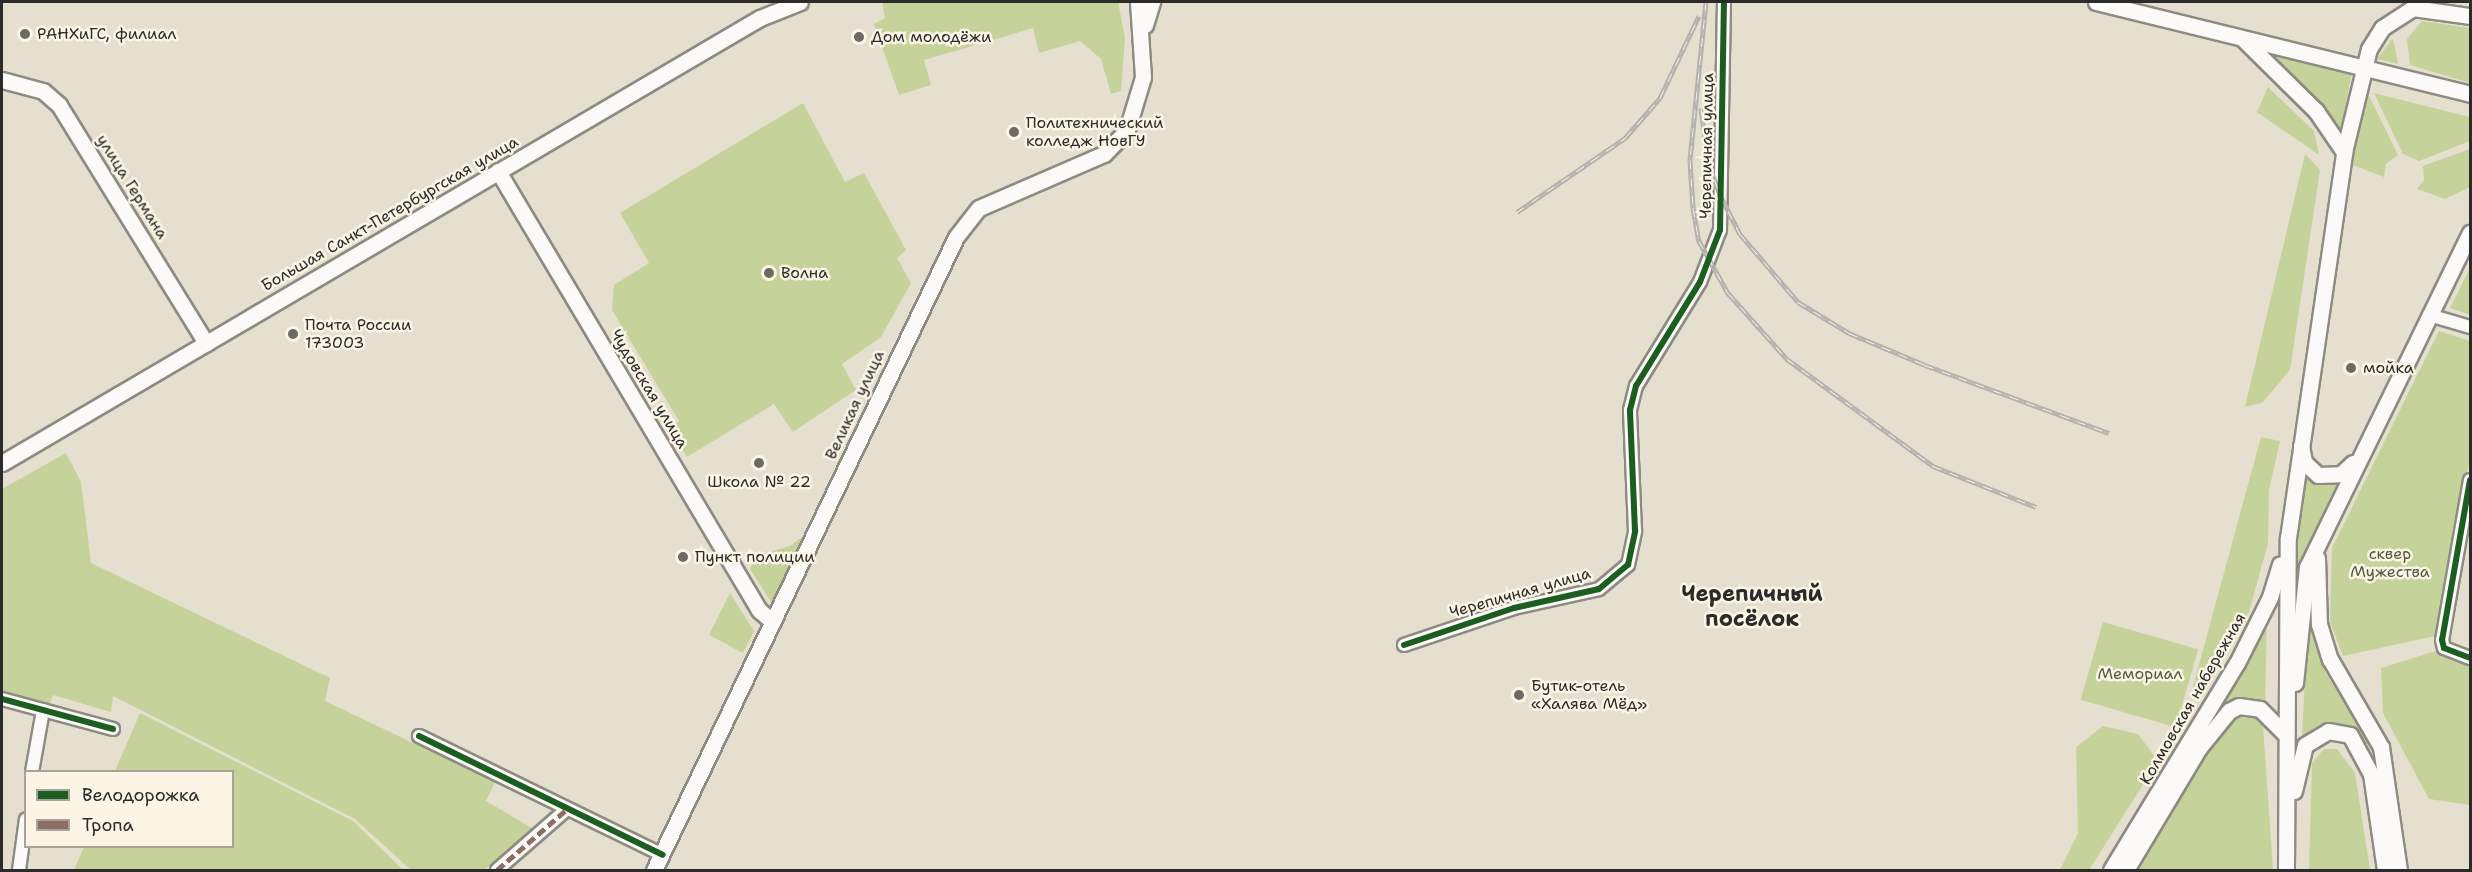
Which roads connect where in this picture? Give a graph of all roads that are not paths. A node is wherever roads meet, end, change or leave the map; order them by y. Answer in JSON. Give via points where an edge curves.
{"nodes":[{"id":1,"x":800,"y":2,"type":"edge"},
{"id":2,"x":1138,"y":2,"type":"edge"},
{"id":3,"x":1152,"y":2,"type":"edge"},
{"id":4,"x":1724,"y":2,"type":"edge"},
{"id":5,"x":2097,"y":2,"type":"edge"},
{"id":6,"x":2470,"y":16,"type":"edge"},
{"id":7,"x":1144,"y":28,"type":"junction"},
{"id":8,"x":2243,"y":39,"type":"junction"},
{"id":9,"x":2369,"y":49,"type":"junction"},
{"id":10,"x":2332,"y":60,"type":"junction"},
{"id":11,"x":2363,"y":67,"type":"junction"},
{"id":12,"x":2,"y":80,"type":"edge"},
{"id":13,"x":2470,"y":94,"type":"edge"},
{"id":14,"x":2344,"y":152,"type":"junction"},
{"id":15,"x":498,"y":171,"type":"junction"},
{"id":16,"x":2470,"y":233,"type":"edge"},
{"id":17,"x":2429,"y":315,"type":"junction"},
{"id":18,"x":2470,"y":327,"type":"edge"},
{"id":19,"x":206,"y":343,"type":"junction"},
{"id":20,"x":2300,"y":440,"type":"junction"},
{"id":21,"x":2360,"y":456,"type":"junction"},
{"id":22,"x":3,"y":458,"type":"edge"},
{"id":23,"x":2470,"y":480,"type":"edge"},
{"id":24,"x":2288,"y":538,"type":"junction"},
{"id":25,"x":2319,"y":539,"type":"junction"},
{"id":26,"x":773,"y":622,"type":"junction"},
{"id":27,"x":1404,"y":645,"type":"dead end"},
{"id":28,"x":2470,"y":658,"type":"edge"},
{"id":29,"x":2,"y":699,"type":"edge"},
{"id":30,"x":43,"y":710,"type":"junction"},
{"id":31,"x":113,"y":729,"type":"dead end"},
{"id":32,"x":2284,"y":734,"type":"junction"},
{"id":33,"x":419,"y":736,"type":"dead end"},
{"id":34,"x":32,"y":770,"type":"edge"},
{"id":35,"x":2294,"y":791,"type":"junction"},
{"id":36,"x":567,"y":809,"type":"junction"},
{"id":37,"x":24,"y":832,"type":"edge"},
{"id":38,"x":663,"y":855,"type":"junction"},
{"id":39,"x":18,"y":870,"type":"edge"},
{"id":40,"x":497,"y":870,"type":"edge"},
{"id":41,"x":654,"y":870,"type":"edge"},
{"id":42,"x":2111,"y":870,"type":"edge"},
{"id":43,"x":2126,"y":870,"type":"edge"},
{"id":44,"x":2286,"y":870,"type":"edge"},
{"id":45,"x":2294,"y":870,"type":"edge"},
{"id":46,"x":2385,"y":870,"type":"edge"},
{"id":47,"x":2399,"y":870,"type":"edge"}],
"edges":[{"from":1,"to":15,"type":"main road","name":"Большая Санкт-Петербургская улица","via":[[760,18]]},
{"from":2,"to":7,"type":"main road"},
{"from":3,"to":7,"type":"main road"},
{"from":4,"to":27,"type":"street","name":"Черепичная улица","via":[[1720,230],[1700,282],[1636,386],[1630,410],[1635,531],[1628,565],[1599,589],[1514,608]]},
{"from":5,"to":8,"type":"main road"},
{"from":6,"to":9,"type":"main road","via":[[2413,8],[2390,20]]},
{"from":7,"to":26,"type":"main road","name":"Великая улица","via":[[1139,100],[1121,140],[1104,154],[980,208],[956,237]]},
{"from":8,"to":10,"type":"main road"},
{"from":8,"to":14,"type":"main road","via":[[2316,111]]},
{"from":9,"to":10,"type":"main road"},
{"from":9,"to":11,"type":"main road"},
{"from":10,"to":11,"type":"main road"},
{"from":11,"to":13,"type":"main road"},
{"from":11,"to":14,"type":"main road"},
{"from":12,"to":19,"type":"main road","name":"улица Германа","via":[[43,91],[59,105]]},
{"from":14,"to":20,"type":"main road"},
{"from":15,"to":19,"type":"main road","name":"Большая Санкт-Петербургская улица"},
{"from":15,"to":26,"type":"main road","name":"Чудовская улица","via":[[759,610]]},
{"from":16,"to":17,"type":"main road"},
{"from":17,"to":18,"type":"street"},
{"from":17,"to":21,"type":"main road"},
{"from":19,"to":22,"type":"main road","name":"Большая Санкт-Петербургская улица"},
{"from":20,"to":21,"type":"main road","via":[[2304,462],[2318,475],[2341,474]]},
{"from":20,"to":24,"type":"main road"},
{"from":21,"to":25,"type":"main road"},
{"from":23,"to":28,"type":"street","via":[[2442,640],[2444,648]]},
{"from":24,"to":32,"type":"main road"},
{"from":24,"to":42,"type":"main road","name":"Колмовская набережная","via":[[2262,618]]},
{"from":25,"to":35,"type":"main road","via":[[2300,593]]},
{"from":25,"to":47,"type":"main road","via":[[2315,578],[2319,624],[2330,659],[2382,747]]},
{"from":26,"to":38,"type":"main road","name":"Великая улица"},
{"from":29,"to":30,"type":"street"},
{"from":30,"to":31,"type":"street"},
{"from":30,"to":34,"type":"street"},
{"from":32,"to":43,"type":"main road","name":"Колмовская набережная","via":[[2260,709],[2239,706],[2229,711],[2199,748]]},
{"from":32,"to":44,"type":"main road"},
{"from":33,"to":36,"type":"street"},
{"from":35,"to":45,"type":"main road"},
{"from":35,"to":46,"type":"main road","via":[[2305,745],[2328,731],[2350,735],[2359,744],[2371,774]]},
{"from":36,"to":38,"type":"street"},
{"from":36,"to":40,"type":"street"},
{"from":37,"to":39,"type":"street"},
{"from":38,"to":41,"type":"main road","name":"Великая улица"}]}
